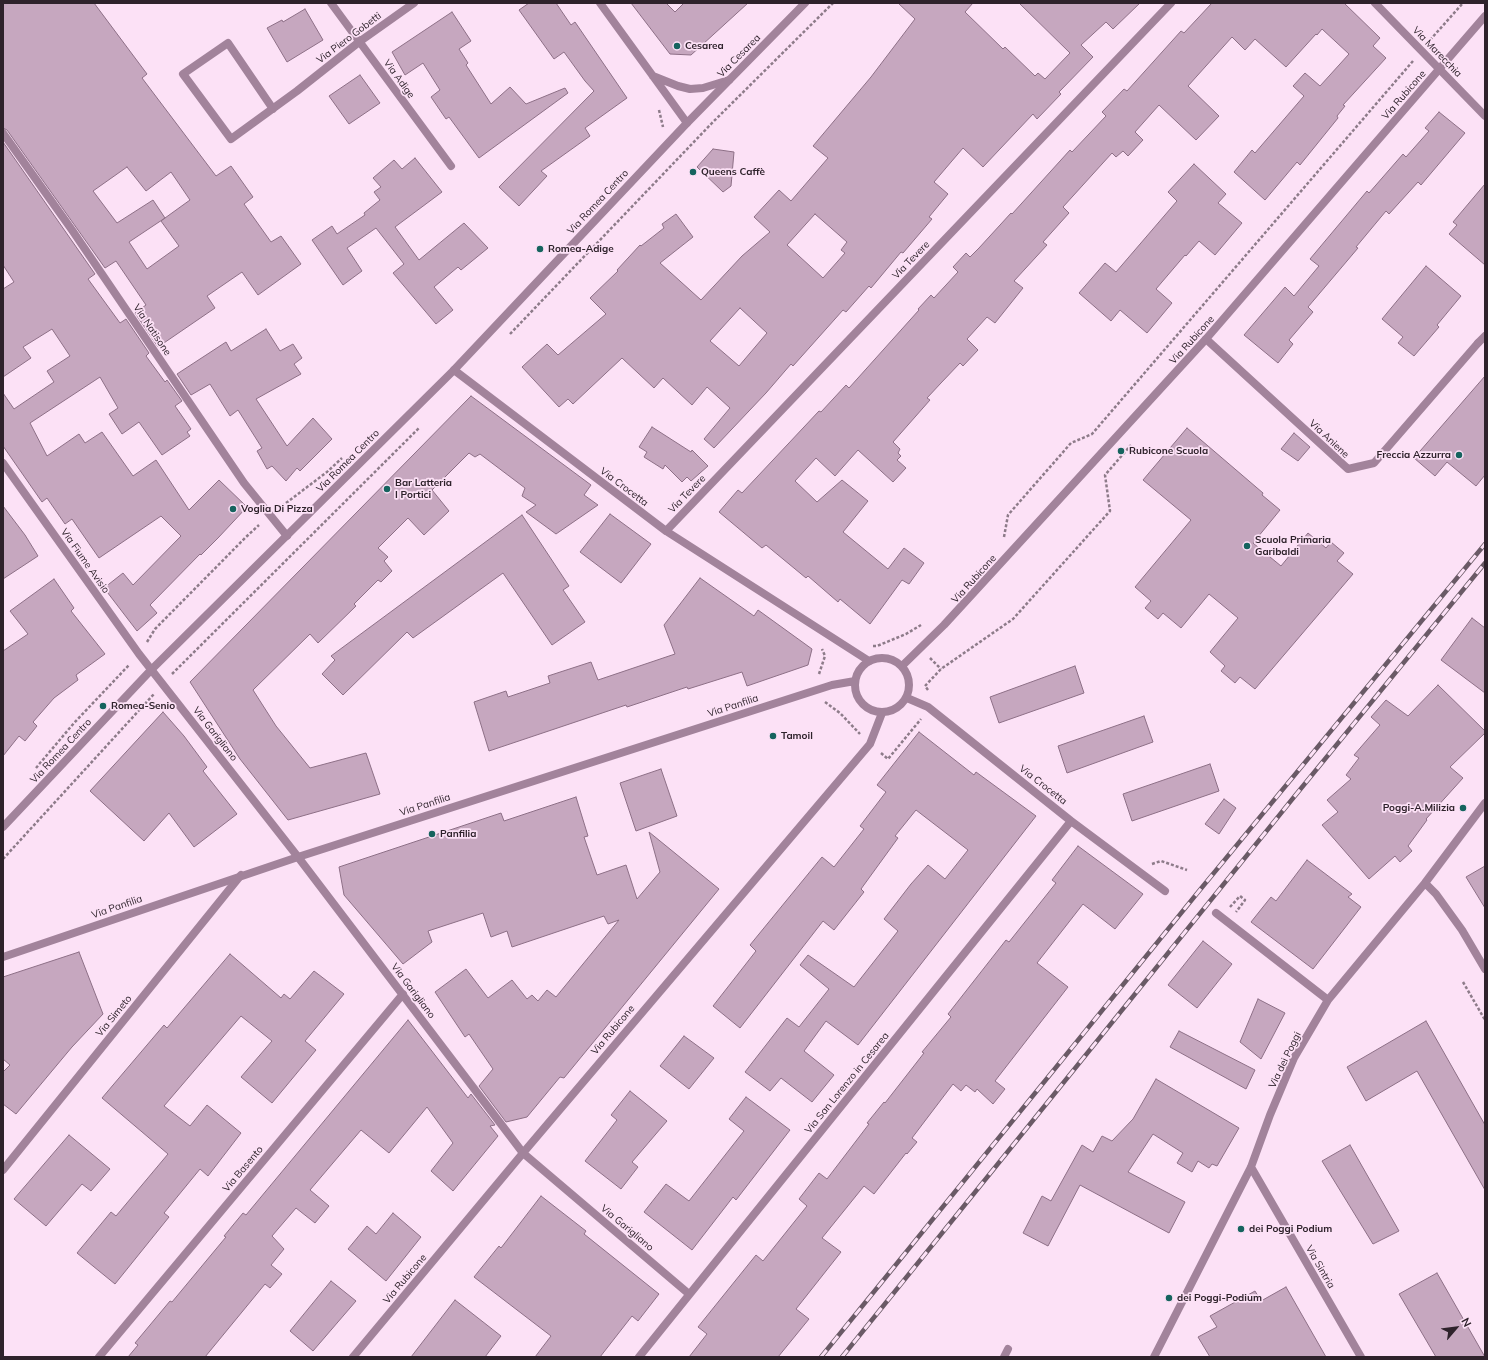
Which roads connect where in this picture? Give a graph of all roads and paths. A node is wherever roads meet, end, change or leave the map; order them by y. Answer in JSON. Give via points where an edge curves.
{"nodes":[{"id":1,"x":331,"y":3,"type":"edge"},
{"id":2,"x":414,"y":3,"type":"edge"},
{"id":3,"x":600,"y":3,"type":"edge"},
{"id":4,"x":805,"y":3,"type":"edge"},
{"id":5,"x":833,"y":3,"type":"edge"},
{"id":6,"x":1171,"y":3,"type":"edge"},
{"id":7,"x":1375,"y":3,"type":"edge"},
{"id":8,"x":1463,"y":3,"type":"edge"},
{"id":9,"x":1485,"y":16,"type":"edge"},
{"id":10,"x":359,"y":42,"type":"junction"},
{"id":11,"x":1421,"y":51,"type":"junction"},
{"id":12,"x":1440,"y":69,"type":"junction"},
{"id":13,"x":653,"y":76,"type":"junction"},
{"id":14,"x":729,"y":80,"type":"junction"},
{"id":15,"x":657,"y":105,"type":"dead end"},
{"id":16,"x":273,"y":109,"type":"junction"},
{"id":17,"x":1485,"y":116,"type":"edge"},
{"id":18,"x":687,"y":123,"type":"junction"},
{"id":19,"x":661,"y":132,"type":"dead end"},
{"id":20,"x":3,"y":133,"type":"edge"},
{"id":21,"x":451,"y":166,"type":"dead end"},
{"id":22,"x":510,"y":335,"type":"dead end"},
{"id":23,"x":1485,"y":336,"type":"edge"},
{"id":24,"x":1206,"y":339,"type":"junction"},
{"id":25,"x":454,"y":370,"type":"junction"},
{"id":26,"x":423,"y":424,"type":"dead end"},
{"id":27,"x":344,"y":456,"type":"dead end"},
{"id":28,"x":3,"y":462,"type":"edge"},
{"id":29,"x":270,"y":515,"type":"junction"},
{"id":30,"x":666,"y":531,"type":"junction"},
{"id":31,"x":287,"y":536,"type":"junction"},
{"id":32,"x":1003,"y":544,"type":"dead end"},
{"id":33,"x":926,"y":622,"type":"dead end"},
{"id":34,"x":906,"y":634,"type":"dead end"},
{"id":35,"x":139,"y":654,"type":"junction"},
{"id":36,"x":869,"y":661,"type":"junction"},
{"id":37,"x":902,"y":666,"type":"junction"},
{"id":38,"x":941,"y":669,"type":"dead end"},
{"id":39,"x":151,"y":670,"type":"junction"},
{"id":40,"x":855,"y":681,"type":"junction"},
{"id":41,"x":163,"y":684,"type":"junction"},
{"id":42,"x":907,"y":698,"type":"junction"},
{"id":43,"x":822,"y":699,"type":"dead end"},
{"id":44,"x":928,"y":707,"type":"junction"},
{"id":45,"x":882,"y":713,"type":"junction"},
{"id":46,"x":870,"y":744,"type":"junction"},
{"id":47,"x":33,"y":772,"type":"dead end"},
{"id":48,"x":1485,"y":803,"type":"edge"},
{"id":49,"x":1071,"y":821,"type":"junction"},
{"id":50,"x":3,"y":827,"type":"edge"},
{"id":51,"x":298,"y":856,"type":"junction"},
{"id":52,"x":3,"y":859,"type":"edge"},
{"id":53,"x":1137,"y":870,"type":"junction"},
{"id":54,"x":1187,"y":870,"type":"dead end"},
{"id":55,"x":241,"y":875,"type":"junction"},
{"id":56,"x":1425,"y":883,"type":"junction"},
{"id":57,"x":1165,"y":891,"type":"dead end"},
{"id":58,"x":1216,"y":913,"type":"dead end"},
{"id":59,"x":3,"y":957,"type":"edge"},
{"id":60,"x":1485,"y":969,"type":"edge"},
{"id":61,"x":1463,"y":982,"type":"dead end"},
{"id":62,"x":403,"y":994,"type":"junction"},
{"id":63,"x":1328,"y":1000,"type":"junction"},
{"id":64,"x":1485,"y":1020,"type":"edge"},
{"id":65,"x":523,"y":1153,"type":"junction"},
{"id":66,"x":1251,"y":1167,"type":"junction"},
{"id":67,"x":3,"y":1170,"type":"edge"},
{"id":68,"x":689,"y":1294,"type":"junction"},
{"id":69,"x":1008,"y":1349,"type":"dead end"},
{"id":70,"x":99,"y":1357,"type":"edge"},
{"id":71,"x":353,"y":1357,"type":"edge"},
{"id":72,"x":638,"y":1357,"type":"edge"},
{"id":73,"x":1004,"y":1357,"type":"edge"},
{"id":74,"x":1154,"y":1357,"type":"edge"},
{"id":75,"x":1361,"y":1357,"type":"edge"}],
"edges":[{"from":1,"to":10,"type":"street","name":"Via Adige"},
{"from":2,"to":10,"type":"street","name":"Via Piero Gobetti"},
{"from":3,"to":13,"type":"street"},
{"from":4,"to":14,"type":"street","name":"Via Cesarea"},
{"from":5,"to":22,"type":"path","via":[[723,112]]},
{"from":6,"to":30,"type":"street","name":"Via Tevere"},
{"from":7,"to":11,"type":"street","name":"Via Marecchia"},
{"from":8,"to":11,"type":"path"},
{"from":9,"to":12,"type":"street","name":"Via Rubicone"},
{"from":10,"to":16,"type":"street","name":"Via Piero Gobetti"},
{"from":10,"to":21,"type":"street","name":"Via Adige"},
{"from":11,"to":12,"type":"street","name":"Via Marecchia"},
{"from":11,"to":32,"type":"path","via":[[1092,434],[1071,443],[1008,515]]},
{"from":12,"to":17,"type":"street","name":"Via Marecchia"},
{"from":12,"to":24,"type":"street","name":"Via Rubicone"},
{"from":13,"to":14,"type":"street","via":[[690,89]]},
{"from":13,"to":18,"type":"street"},
{"from":14,"to":18,"type":"street","name":"Via Cesarea"},
{"from":15,"to":19,"type":"path","via":[[663,126]]},
{"from":16,"to":16,"type":"street","name":"Via Piero Gobetti","via":[[231,139],[184,74],[228,43]]},
{"from":18,"to":25,"type":"street","name":"Via Romea Centro"},
{"from":20,"to":29,"type":"street","name":"Via Natisone","via":[[244,484]]},
{"from":23,"to":24,"type":"street","name":"Via Aniene","via":[[1374,463],[1348,469]]},
{"from":24,"to":37,"type":"street","name":"Via Rubicone","via":[[944,626]]},
{"from":25,"to":30,"type":"street","name":"Via Crocetta"},
{"from":25,"to":31,"type":"street","name":"Via Romea Centro"},
{"from":26,"to":41,"type":"path"},
{"from":27,"to":29,"type":"path"},
{"from":28,"to":35,"type":"street","name":"Via Fiume Avisio"},
{"from":29,"to":31,"type":"street","name":"Via Natisone"},
{"from":29,"to":35,"type":"path","via":[[155,629]]},
{"from":30,"to":36,"type":"street","name":"Via Crocetta"},
{"from":31,"to":39,"type":"street","name":"Via Romea Centro"},
{"from":33,"to":34,"type":"path"},
{"from":35,"to":39,"type":"street","name":"Via Fiume Avisio"},
{"from":35,"to":47,"type":"path","via":[[74,722]]},
{"from":36,"to":37,"type":"street","via":[[886,658],[895,660]]},
{"from":36,"to":40,"type":"street","via":[[858,673]]},
{"from":37,"to":42,"type":"street","via":[[909,681]]},
{"from":38,"to":44,"type":"path","via":[[925,686],[934,697]]},
{"from":39,"to":41,"type":"street","name":"Via Garigliano"},
{"from":39,"to":50,"type":"street","name":"Via Romea Centro"},
{"from":40,"to":45,"type":"street","via":[[859,699],[869,709]]},
{"from":40,"to":51,"type":"street","name":"Via Panfilia","via":[[832,685]]},
{"from":41,"to":51,"type":"street","name":"Via Garigliano"},
{"from":41,"to":52,"type":"path"},
{"from":42,"to":44,"type":"street","name":"Via Crocetta"},
{"from":42,"to":45,"type":"street","via":[[897,709]]},
{"from":43,"to":46,"type":"path","via":[[840,713]]},
{"from":44,"to":46,"type":"path","via":[[918,724],[888,759]]},
{"from":44,"to":49,"type":"street","name":"Via Crocetta"},
{"from":45,"to":46,"type":"street","name":"Via Rubicone"},
{"from":46,"to":65,"type":"street","name":"Via Rubicone"},
{"from":48,"to":56,"type":"street","name":"Via dei Poggi"},
{"from":49,"to":53,"type":"street","name":"Via Crocetta"},
{"from":49,"to":68,"type":"street","name":"Via San Lorenzo in Cesarea"},
{"from":51,"to":55,"type":"street","name":"Via Panfilia"},
{"from":51,"to":62,"type":"street","name":"Via Garigliano"},
{"from":53,"to":54,"type":"path","via":[[1161,861]]},
{"from":53,"to":57,"type":"street","name":"Via Crocetta"},
{"from":55,"to":59,"type":"street","name":"Via Panfilia"},
{"from":55,"to":67,"type":"street","name":"Via Simeto"},
{"from":56,"to":60,"type":"street","via":[[1462,930]]},
{"from":56,"to":63,"type":"street","name":"Via dei Poggi"},
{"from":58,"to":63,"type":"street"},
{"from":61,"to":64,"type":"path"},
{"from":62,"to":65,"type":"street","name":"Via Garigliano"},
{"from":62,"to":70,"type":"street","name":"Via Basento"},
{"from":63,"to":66,"type":"street","name":"Via dei Poggi","via":[[1294,1058]]},
{"from":65,"to":68,"type":"street","name":"Via Garigliano"},
{"from":65,"to":71,"type":"street","name":"Via Rubicone"},
{"from":66,"to":74,"type":"street","name":"Via dei Poggi"},
{"from":66,"to":75,"type":"street","name":"Via Sintria"},
{"from":68,"to":72,"type":"street","name":"Via San Lorenzo in Cesarea"},
{"from":69,"to":73,"type":"street"}]}
